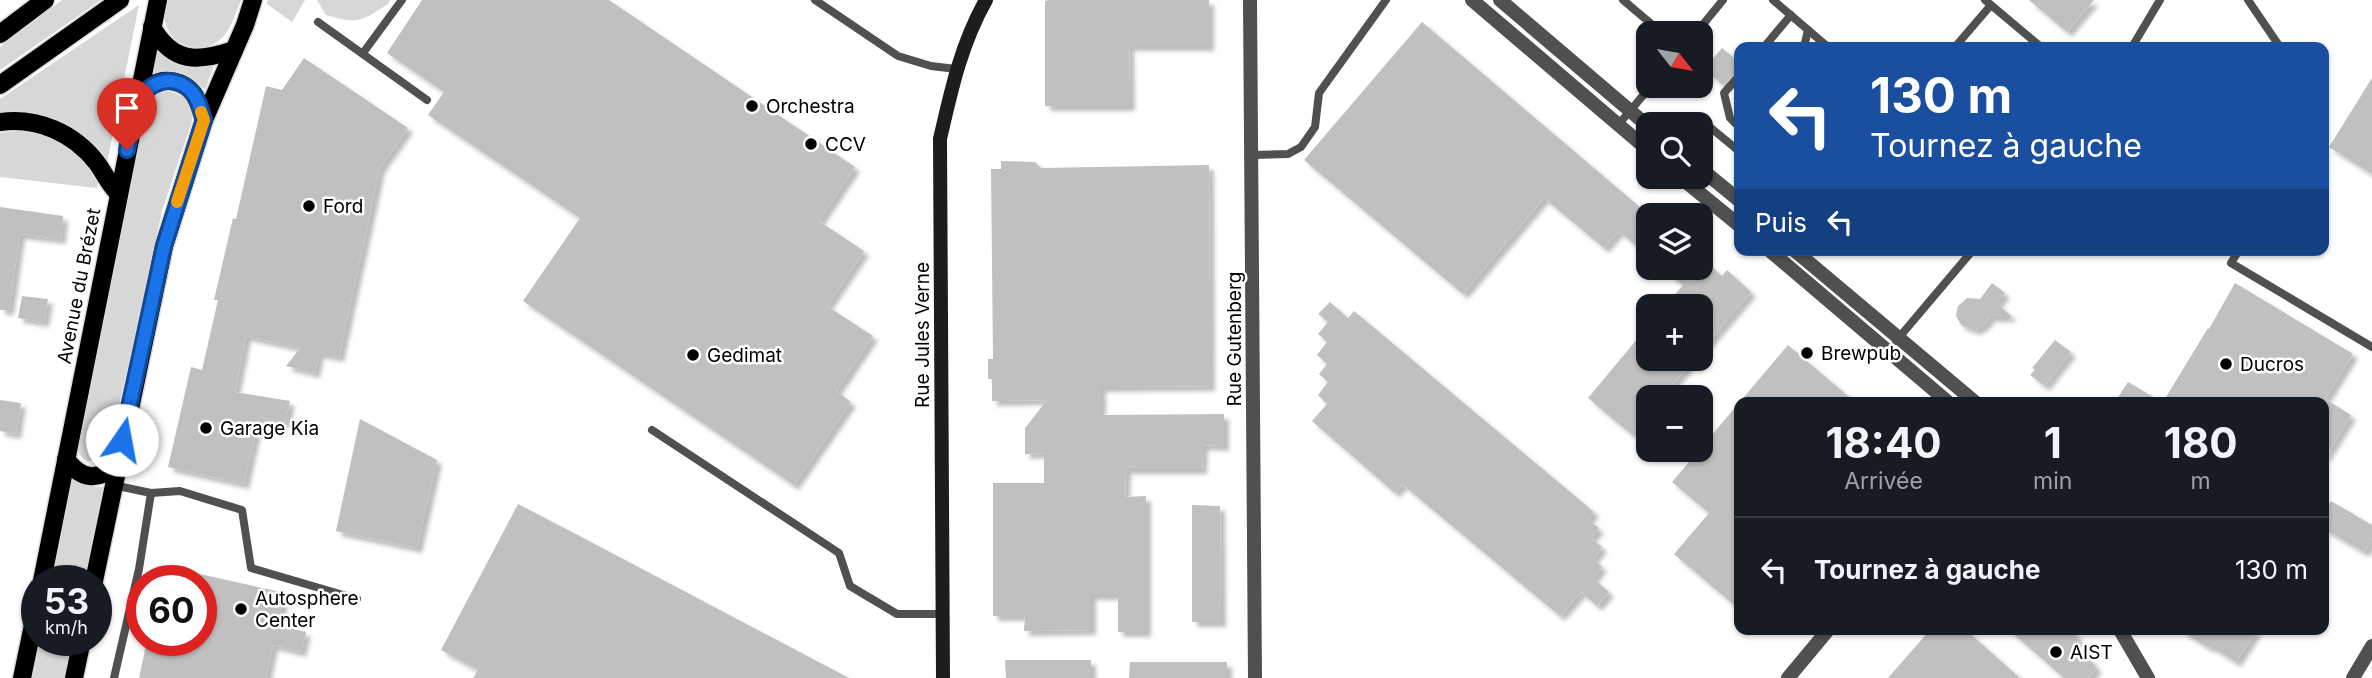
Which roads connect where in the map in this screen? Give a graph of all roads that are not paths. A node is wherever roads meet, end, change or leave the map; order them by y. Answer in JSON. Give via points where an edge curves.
{"nodes":[{"id":1,"x":46,"y":0,"type":"edge"},
{"id":2,"x":120,"y":0,"type":"edge"},
{"id":3,"x":158,"y":0,"type":"edge"},
{"id":4,"x":253,"y":0,"type":"edge"},
{"id":5,"x":402,"y":0,"type":"edge"},
{"id":6,"x":816,"y":0,"type":"edge"},
{"id":7,"x":986,"y":0,"type":"edge"},
{"id":8,"x":1250,"y":0,"type":"edge"},
{"id":9,"x":1386,"y":0,"type":"edge"},
{"id":10,"x":1472,"y":0,"type":"edge"},
{"id":11,"x":1500,"y":0,"type":"edge"},
{"id":12,"x":1623,"y":0,"type":"edge"},
{"id":13,"x":1723,"y":0,"type":"edge"},
{"id":14,"x":1773,"y":0,"type":"edge"},
{"id":15,"x":2160,"y":0,"type":"edge"},
{"id":16,"x":2248,"y":0,"type":"edge"},
{"id":17,"x":1988,"y":3,"type":"edge"},
{"id":18,"x":1791,"y":15,"type":"junction"},
{"id":19,"x":1648,"y":21,"type":"edge"},
{"id":20,"x":1706,"y":21,"type":"edge"},
{"id":21,"x":318,"y":22,"type":"dead end"},
{"id":22,"x":152,"y":27,"type":"junction"},
{"id":23,"x":1808,"y":30,"type":"junction"},
{"id":24,"x":0,"y":34,"type":"edge"},
{"id":25,"x":1768,"y":42,"type":"edge"},
{"id":26,"x":1805,"y":42,"type":"edge"},
{"id":27,"x":1822,"y":42,"type":"edge"},
{"id":28,"x":1959,"y":42,"type":"edge"},
{"id":29,"x":2035,"y":42,"type":"edge"},
{"id":30,"x":2135,"y":42,"type":"edge"},
{"id":31,"x":2277,"y":42,"type":"edge"},
{"id":32,"x":234,"y":50,"type":"junction"},
{"id":33,"x":363,"y":53,"type":"junction"},
{"id":34,"x":956,"y":69,"type":"junction"},
{"id":35,"x":1734,"y":82,"type":"edge"},
{"id":36,"x":0,"y":85,"type":"edge"},
{"id":37,"x":1641,"y":98,"type":"edge"},
{"id":38,"x":428,"y":100,"type":"dead end"},
{"id":39,"x":136,"y":105,"type":"junction"},
{"id":40,"x":1630,"y":111,"type":"junction"},
{"id":41,"x":1636,"y":116,"type":"edge"},
{"id":42,"x":204,"y":120,"type":"junction"},
{"id":43,"x":0,"y":122,"type":"edge"},
{"id":44,"x":1734,"y":122,"type":"edge"},
{"id":45,"x":1618,"y":125,"type":"junction"},
{"id":46,"x":1713,"y":130,"type":"edge"},
{"id":47,"x":1636,"y":140,"type":"edge"},
{"id":48,"x":1734,"y":147,"type":"edge"},
{"id":49,"x":1252,"y":155,"type":"junction"},
{"id":50,"x":1713,"y":179,"type":"edge"},
{"id":51,"x":1695,"y":189,"type":"edge"},
{"id":52,"x":119,"y":194,"type":"junction"},
{"id":53,"x":1734,"y":196,"type":"edge"},
{"id":54,"x":1734,"y":221,"type":"edge"},
{"id":55,"x":1780,"y":256,"type":"edge"},
{"id":56,"x":1801,"y":256,"type":"edge"},
{"id":57,"x":1968,"y":256,"type":"edge"},
{"id":58,"x":2235,"y":256,"type":"edge"},
{"id":59,"x":1899,"y":338,"type":"junction"},
{"id":60,"x":2372,"y":347,"type":"edge"},
{"id":61,"x":1888,"y":352,"type":"junction"},
{"id":62,"x":1942,"y":397,"type":"edge"},
{"id":63,"x":1969,"y":397,"type":"edge"},
{"id":64,"x":652,"y":430,"type":"dead end"},
{"id":65,"x":66,"y":458,"type":"junction"},
{"id":66,"x":117,"y":466,"type":"junction"},
{"id":67,"x":113,"y":485,"type":"junction"},
{"id":68,"x":150,"y":493,"type":"junction"},
{"id":69,"x":45,"y":565,"type":"edge"},
{"id":70,"x":97,"y":565,"type":"edge"},
{"id":71,"x":357,"y":599,"type":"dead end"},
{"id":72,"x":942,"y":614,"type":"junction"},
{"id":73,"x":1824,"y":635,"type":"edge"},
{"id":74,"x":2123,"y":635,"type":"edge"},
{"id":75,"x":2372,"y":646,"type":"edge"},
{"id":76,"x":27,"y":656,"type":"edge"},
{"id":77,"x":79,"y":656,"type":"edge"},
{"id":78,"x":22,"y":678,"type":"edge"},
{"id":79,"x":74,"y":678,"type":"edge"},
{"id":80,"x":114,"y":678,"type":"edge"},
{"id":81,"x":943,"y":678,"type":"edge"},
{"id":82,"x":1255,"y":678,"type":"edge"},
{"id":83,"x":1788,"y":678,"type":"edge"},
{"id":84,"x":2148,"y":678,"type":"edge"},
{"id":85,"x":2353,"y":678,"type":"edge"}],
"edges":[{"from":1,"to":24,"type":"main road"},
{"from":2,"to":36,"type":"main road"},
{"from":3,"to":22,"type":"main road","name":"Avenue du Brézet"},
{"from":4,"to":32,"type":"main road"},
{"from":5,"to":33,"type":"lane"},
{"from":6,"to":34,"type":"lane","via":[[898,56]]},
{"from":7,"to":34,"type":"main road","name":"Rue Jules Verne"},
{"from":8,"to":49,"type":"street","name":"Rue Gutenberg"},
{"from":9,"to":49,"type":"lane","via":[[1319,93],[1315,127],[1301,147],[1288,154]]},
{"from":10,"to":45,"type":"street"},
{"from":11,"to":40,"type":"street"},
{"from":12,"to":19,"type":"lane"},
{"from":13,"to":20,"type":"lane"},
{"from":14,"to":18,"type":"lane"},
{"from":15,"to":30,"type":"lane"},
{"from":16,"to":31,"type":"lane"},
{"from":17,"to":28,"type":"lane"},
{"from":17,"to":29,"type":"lane"},
{"from":18,"to":23,"type":"lane"},
{"from":18,"to":25,"type":"lane"},
{"from":21,"to":33,"type":"lane"},
{"from":22,"to":32,"type":"main road","via":[[160,41],[184,57],[201,59]]},
{"from":22,"to":39,"type":"main road","name":"Avenue du Brézet"},
{"from":23,"to":26,"type":"lane"},
{"from":23,"to":27,"type":"lane"},
{"from":32,"to":42,"type":"main road"},
{"from":33,"to":38,"type":"lane"},
{"from":34,"to":72,"type":"main road","name":"Rue Jules Verne","via":[[940,139]]},
{"from":35,"to":44,"type":"lane","via":[[1724,93]]},
{"from":37,"to":40,"type":"lane"},
{"from":39,"to":42,"type":"main road","via":[[149,87],[173,81],[192,91]]},
{"from":39,"to":52,"type":"main road","name":"Avenue du Brézet"},
{"from":40,"to":41,"type":"street"},
{"from":40,"to":45,"type":"lane"},
{"from":42,"to":66,"type":"main road","via":[[164,246]]},
{"from":43,"to":52,"type":"main road","via":[[44,125],[75,140]]},
{"from":45,"to":47,"type":"street"},
{"from":46,"to":48,"type":"lane"},
{"from":49,"to":82,"type":"street","name":"Rue Gutenberg"},
{"from":50,"to":53,"type":"street"},
{"from":51,"to":54,"type":"street"},
{"from":52,"to":65,"type":"main road","name":"Avenue du Brézet"},
{"from":55,"to":61,"type":"street"},
{"from":56,"to":59,"type":"street"},
{"from":57,"to":59,"type":"lane"},
{"from":58,"to":60,"type":"lane","via":[[2231,263]]},
{"from":59,"to":61,"type":"lane"},
{"from":59,"to":63,"type":"street"},
{"from":61,"to":62,"type":"street"},
{"from":64,"to":72,"type":"lane","via":[[839,553],[850,586],[897,614]]},
{"from":65,"to":66,"type":"main road","via":[[89,476],[106,475]]},
{"from":65,"to":69,"type":"main road","name":"Avenue du Brézet"},
{"from":66,"to":67,"type":"main road"},
{"from":67,"to":68,"type":"lane"},
{"from":67,"to":70,"type":"main road"},
{"from":68,"to":71,"type":"lane","via":[[180,491],[242,510],[251,568]]},
{"from":68,"to":80,"type":"lane","via":[[139,569]]},
{"from":72,"to":81,"type":"main road","name":"Rue Jules Verne"},
{"from":73,"to":83,"type":"street"},
{"from":74,"to":84,"type":"street"},
{"from":75,"to":85,"type":"street"},
{"from":76,"to":78,"type":"main road"},
{"from":77,"to":79,"type":"main road"}]}
